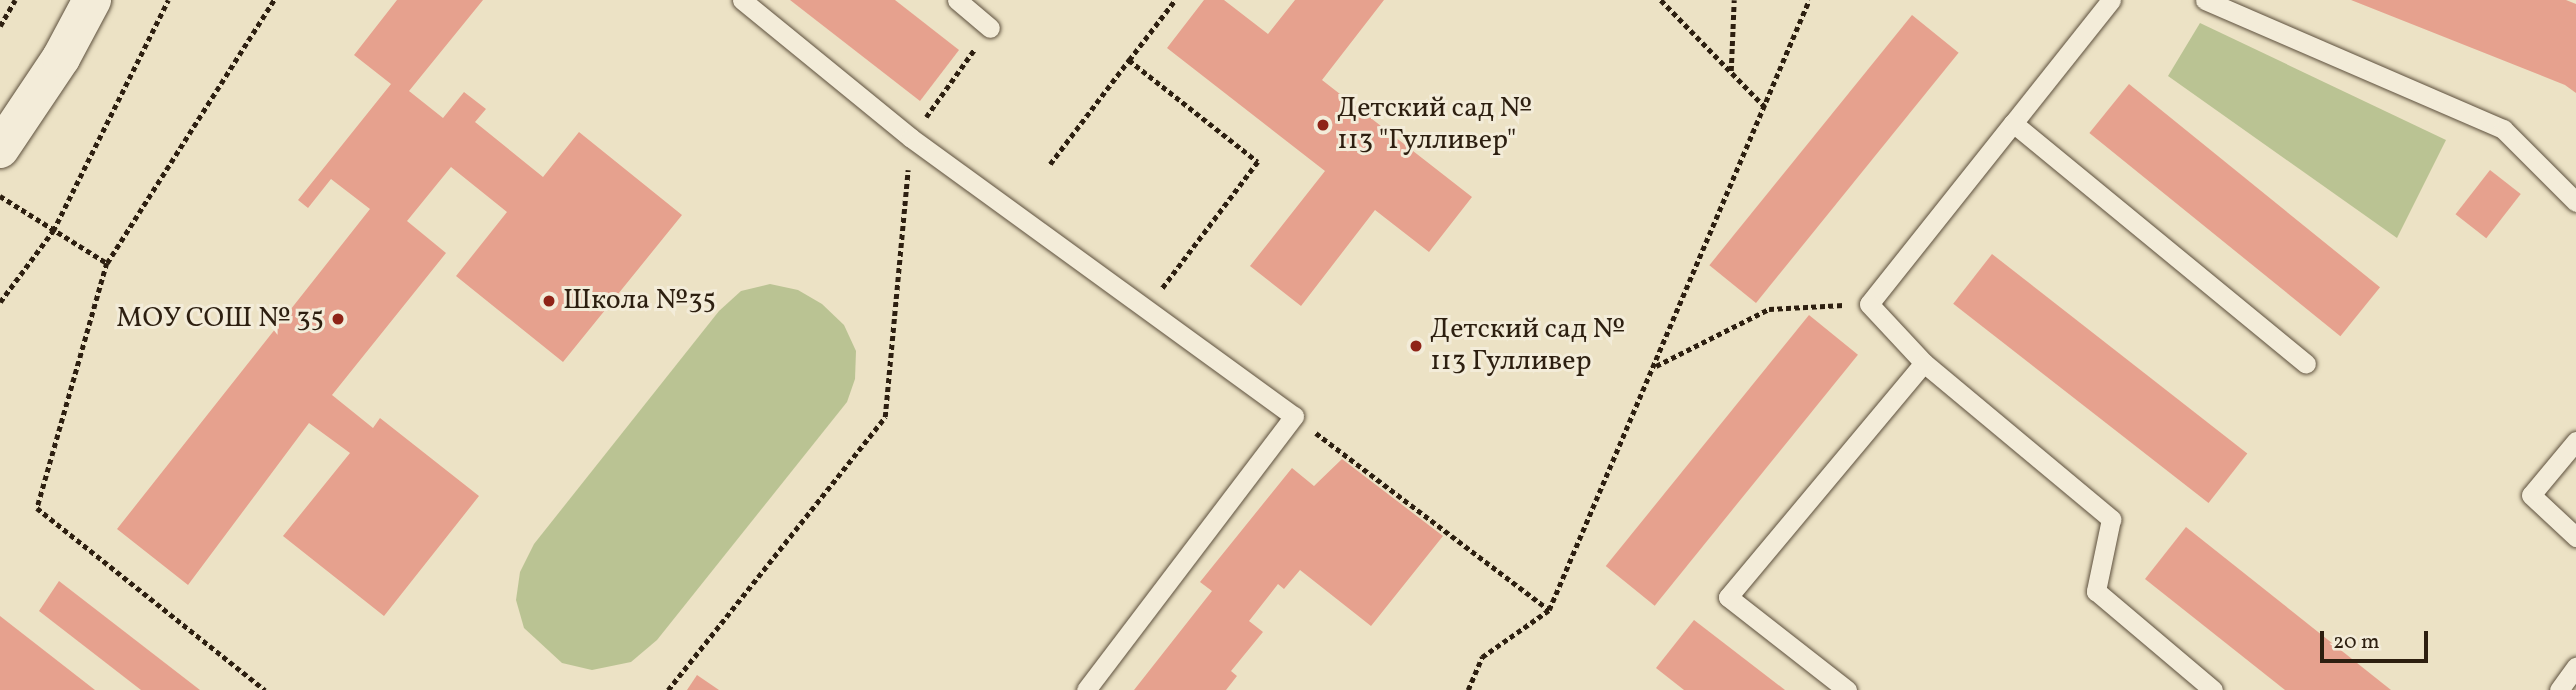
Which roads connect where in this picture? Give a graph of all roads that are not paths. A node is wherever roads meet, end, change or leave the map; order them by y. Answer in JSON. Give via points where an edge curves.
{"nodes":[{"id":1,"x":92,"y":0,"type":"edge"},
{"id":2,"x":741,"y":0,"type":"edge"},
{"id":3,"x":2111,"y":0,"type":"edge"},
{"id":4,"x":2205,"y":0,"type":"edge"},
{"id":5,"x":969,"y":4,"type":"edge"},
{"id":6,"x":990,"y":28,"type":"road end"},
{"id":7,"x":2013,"y":124,"type":"junction"},
{"id":8,"x":0,"y":149,"type":"edge"},
{"id":9,"x":2576,"y":202,"type":"edge"},
{"id":10,"x":1924,"y":363,"type":"junction"},
{"id":11,"x":2306,"y":364,"type":"dead end"},
{"id":12,"x":2576,"y":441,"type":"edge"},
{"id":13,"x":2576,"y":537,"type":"edge"},
{"id":14,"x":2576,"y":667,"type":"edge"},
{"id":15,"x":1086,"y":690,"type":"edge"},
{"id":16,"x":1847,"y":690,"type":"edge"},
{"id":17,"x":2213,"y":690,"type":"edge"},
{"id":18,"x":2559,"y":690,"type":"edge"}],
"edges":[{"from":1,"to":8,"type":"street","via":[[61,58]]},
{"from":2,"to":15,"type":"lane","via":[[911,138],[1294,416]]},
{"from":3,"to":7,"type":"lane"},
{"from":4,"to":9,"type":"lane","via":[[2502,129]]},
{"from":5,"to":6,"type":"lane"},
{"from":7,"to":10,"type":"lane","via":[[1869,304]]},
{"from":7,"to":11,"type":"lane"},
{"from":10,"to":16,"type":"lane","via":[[1728,597]]},
{"from":10,"to":17,"type":"lane","via":[[2111,519],[2096,592]]},
{"from":12,"to":13,"type":"lane","via":[[2531,495]]},
{"from":14,"to":18,"type":"lane"}]}
